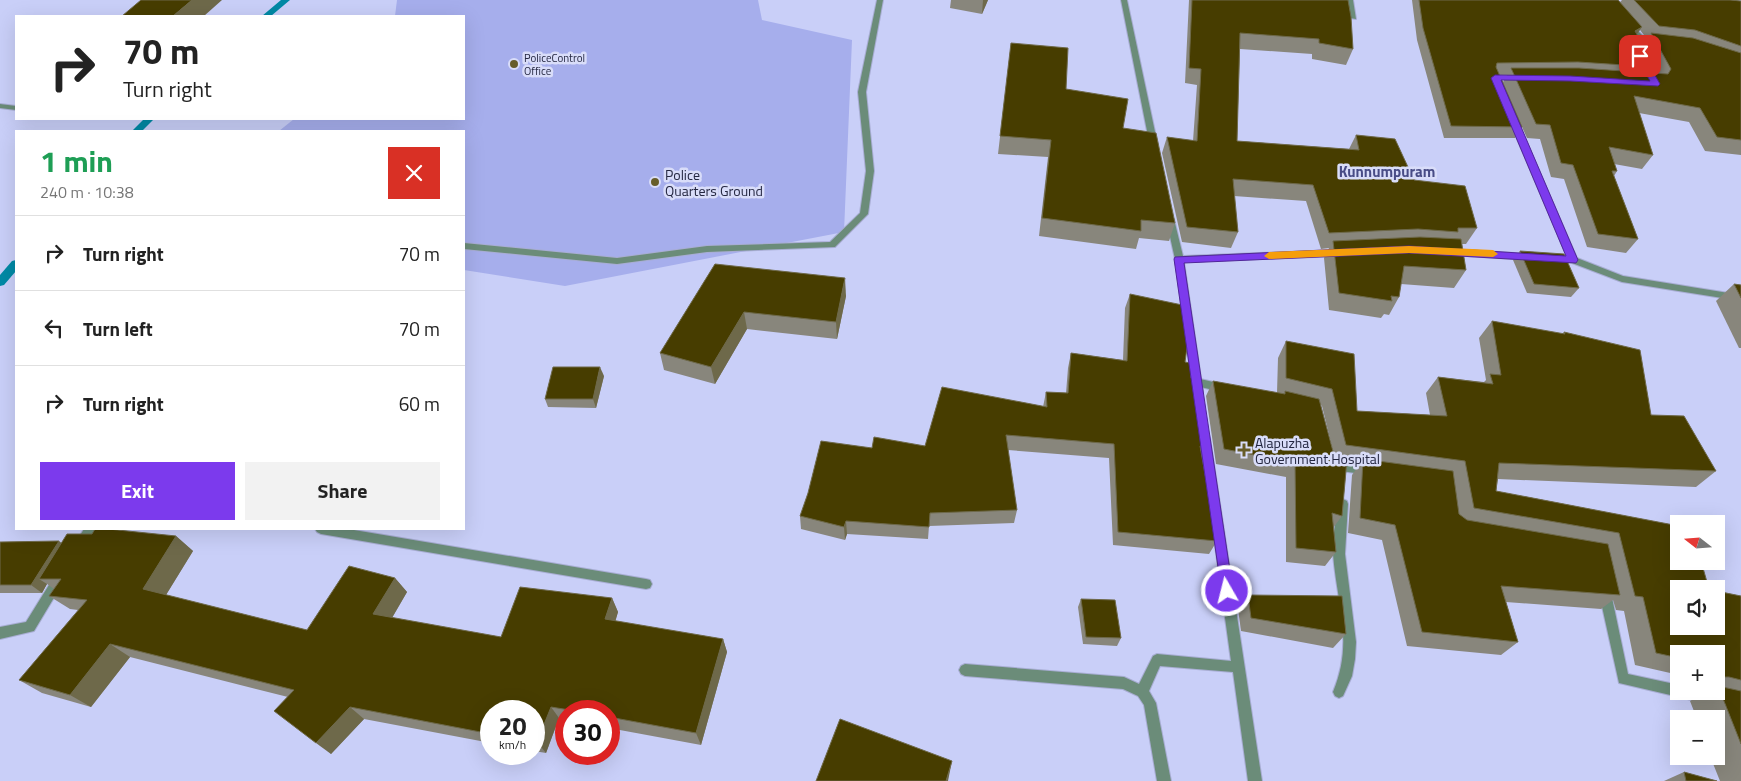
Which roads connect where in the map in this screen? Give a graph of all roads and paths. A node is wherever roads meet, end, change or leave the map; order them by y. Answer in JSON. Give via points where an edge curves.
{"nodes":[{"id":1,"x":880,"y":0,"type":"edge"},
{"id":2,"x":1124,"y":0,"type":"edge"},
{"id":3,"x":1350,"y":0,"type":"edge"},
{"id":4,"x":1354,"y":18,"type":"dead end"},
{"id":5,"x":1626,"y":21,"type":"edge"},
{"id":6,"x":1633,"y":42,"type":"edge"},
{"id":7,"x":1645,"y":43,"type":"junction"},
{"id":8,"x":1654,"y":44,"type":"edge"},
{"id":9,"x":0,"y":106,"type":"edge"},
{"id":10,"x":15,"y":108,"type":"edge"},
{"id":11,"x":1511,"y":114,"type":"edge"},
{"id":12,"x":1156,"y":153,"type":"edge"},
{"id":13,"x":1168,"y":211,"type":"edge"},
{"id":14,"x":465,"y":246,"type":"edge"},
{"id":15,"x":1437,"y":251,"type":"edge"},
{"id":16,"x":1351,"y":252,"type":"edge"},
{"id":17,"x":1179,"y":259,"type":"junction"},
{"id":18,"x":1573,"y":260,"type":"junction"},
{"id":19,"x":1741,"y":298,"type":"edge"},
{"id":20,"x":1196,"y":382,"type":"junction"},
{"id":21,"x":1233,"y":390,"type":"edge"},
{"id":22,"x":1199,"y":401,"type":"edge"},
{"id":23,"x":1204,"y":431,"type":"edge"},
{"id":24,"x":1328,"y":456,"type":"edge"},
{"id":25,"x":1382,"y":472,"type":"edge"},
{"id":26,"x":1343,"y":496,"type":"edge"},
{"id":27,"x":89,"y":530,"type":"edge"},
{"id":28,"x":327,"y":530,"type":"edge"},
{"id":29,"x":1602,"y":582,"type":"edge"},
{"id":30,"x":646,"y":584,"type":"dead end"},
{"id":31,"x":0,"y":633,"type":"edge"},
{"id":32,"x":1238,"y":667,"type":"junction"},
{"id":33,"x":965,"y":670,"type":"dead end"},
{"id":34,"x":1142,"y":692,"type":"junction"},
{"id":35,"x":1339,"y":692,"type":"dead end"},
{"id":36,"x":1723,"y":701,"type":"edge"},
{"id":37,"x":1164,"y":781,"type":"edge"},
{"id":38,"x":1255,"y":781,"type":"edge"}],
"edges":[{"from":1,"to":14,"type":"street","via":[[862,92],[870,171],[864,214],[832,246],[707,249],[617,262]]},
{"from":2,"to":12,"type":"street"},
{"from":3,"to":4,"type":"street"},
{"from":5,"to":7,"type":"street"},
{"from":6,"to":7,"type":"street"},
{"from":7,"to":8,"type":"street"},
{"from":9,"to":10,"type":"street"},
{"from":11,"to":18,"type":"street"},
{"from":13,"to":17,"type":"street"},
{"from":15,"to":18,"type":"street"},
{"from":16,"to":17,"type":"street"},
{"from":17,"to":20,"type":"street"},
{"from":18,"to":19,"type":"street","via":[[1622,279]]},
{"from":20,"to":21,"type":"street"},
{"from":20,"to":22,"type":"street"},
{"from":23,"to":32,"type":"street"},
{"from":24,"to":25,"type":"street","via":[[1330,466],[1345,473]]},
{"from":26,"to":35,"type":"street","via":[[1339,553],[1349,628],[1347,678]]},
{"from":27,"to":31,"type":"street","via":[[30,627]]},
{"from":28,"to":30,"type":"street"},
{"from":29,"to":36,"type":"street","via":[[1623,679]]},
{"from":32,"to":34,"type":"street","via":[[1157,660]]},
{"from":32,"to":38,"type":"street"},
{"from":33,"to":34,"type":"street","via":[[1124,683]]},
{"from":34,"to":37,"type":"street","via":[[1150,703]]}]}
